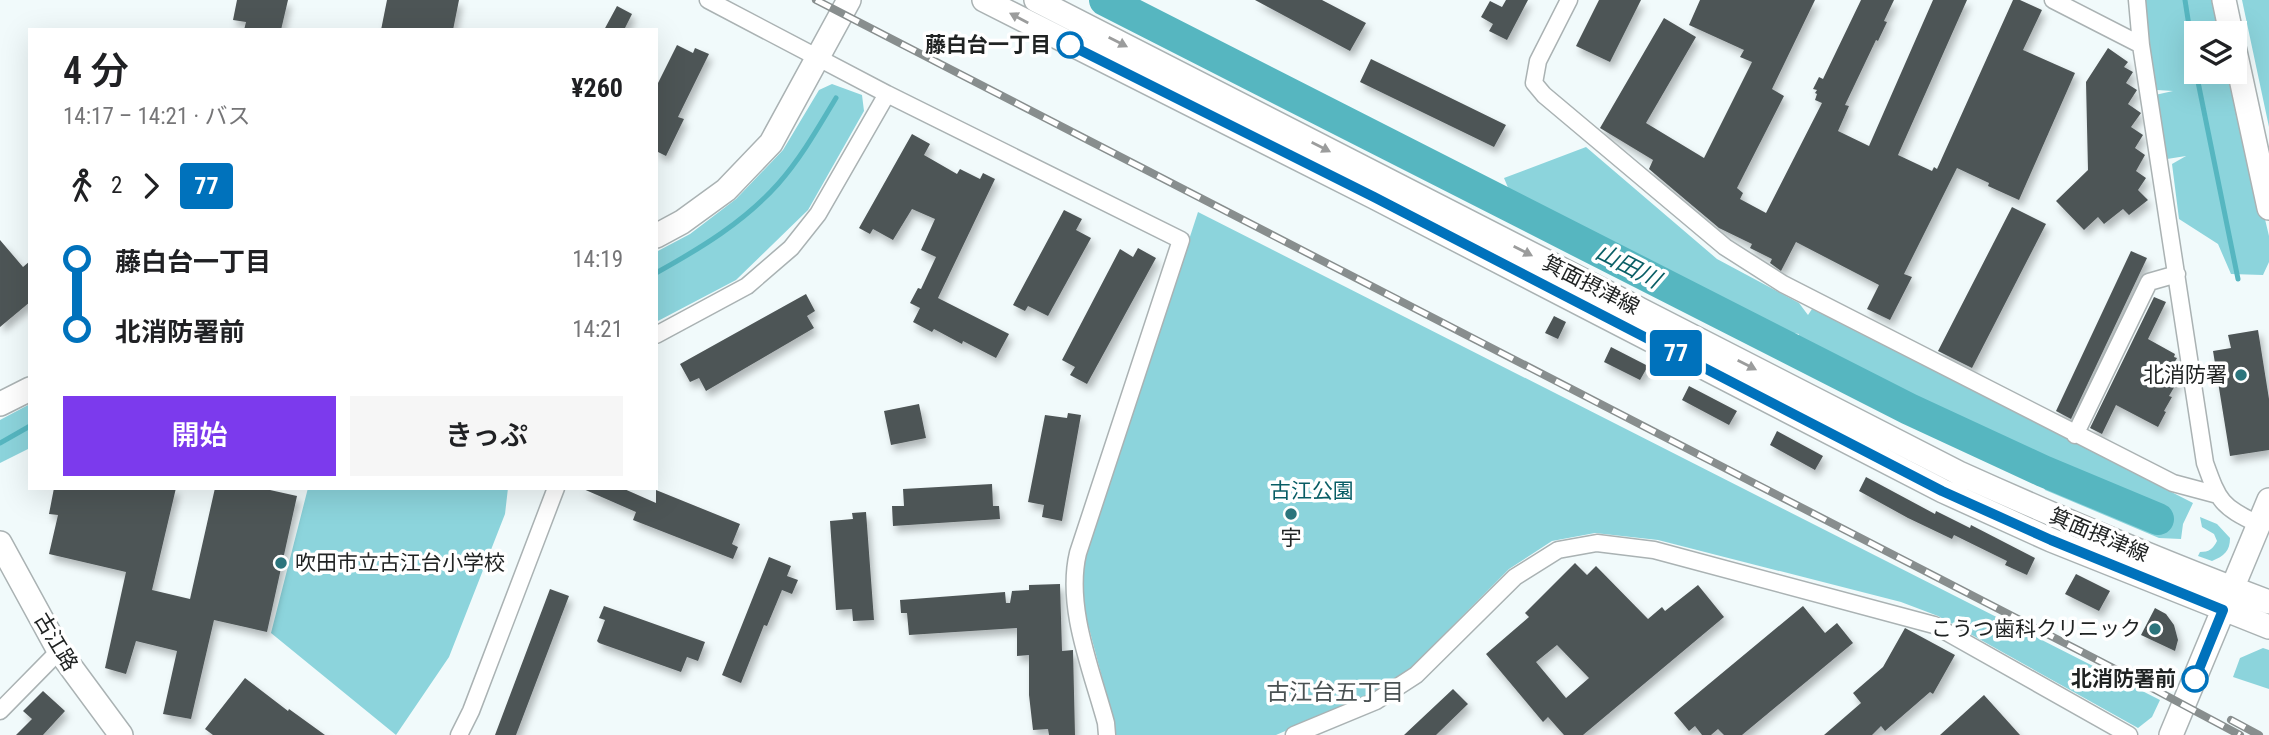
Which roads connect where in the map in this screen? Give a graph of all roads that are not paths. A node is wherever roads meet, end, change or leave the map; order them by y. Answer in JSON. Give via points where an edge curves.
{"nodes":[{"id":1,"x":708,"y":0,"type":"edge"},
{"id":2,"x":849,"y":0,"type":"edge"},
{"id":3,"x":984,"y":0,"type":"edge"},
{"id":4,"x":1036,"y":0,"type":"edge"},
{"id":5,"x":1569,"y":0,"type":"edge"},
{"id":6,"x":2053,"y":0,"type":"edge"},
{"id":7,"x":2137,"y":0,"type":"edge"},
{"id":8,"x":2224,"y":0,"type":"edge"},
{"id":9,"x":2228,"y":21,"type":"edge"},
{"id":10,"x":2141,"y":45,"type":"junction"},
{"id":11,"x":819,"y":58,"type":"junction"},
{"id":12,"x":2242,"y":84,"type":"edge"},
{"id":13,"x":887,"y":94,"type":"junction"},
{"id":14,"x":2269,"y":208,"type":"edge"},
{"id":15,"x":658,"y":235,"type":"edge"},
{"id":16,"x":2177,"y":274,"type":"junction"},
{"id":17,"x":658,"y":334,"type":"edge"},
{"id":18,"x":28,"y":390,"type":"edge"},
{"id":19,"x":0,"y":404,"type":"edge"},
{"id":20,"x":2075,"y":435,"type":"junction"},
{"id":21,"x":555,"y":490,"type":"edge"},
{"id":22,"x":2218,"y":495,"type":"junction"},
{"id":23,"x":2269,"y":500,"type":"edge"},
{"id":24,"x":2258,"y":524,"type":"junction"},
{"id":25,"x":0,"y":543,"type":"edge"},
{"id":26,"x":2227,"y":599,"type":"junction"},
{"id":27,"x":2269,"y":602,"type":"edge"},
{"id":28,"x":2269,"y":627,"type":"edge"},
{"id":29,"x":59,"y":650,"type":"junction"},
{"id":30,"x":0,"y":711,"type":"edge"},
{"id":31,"x":121,"y":735,"type":"edge"},
{"id":32,"x":459,"y":735,"type":"edge"},
{"id":33,"x":1107,"y":735,"type":"edge"},
{"id":34,"x":1294,"y":735,"type":"edge"},
{"id":35,"x":2129,"y":735,"type":"edge"},
{"id":36,"x":2171,"y":735,"type":"edge"}],
"edges":[{"from":1,"to":11,"type":"street"},
{"from":2,"to":11,"type":"main road"},
{"from":26,"to":3,"type":"main road","name":"箕面摂津線","one_way":true,"via":[[2051,540],[1942,491]]},
{"from":4,"to":26,"type":"main road","name":"箕面摂津線","one_way":true,"via":[[1959,473]]},
{"from":5,"to":20,"type":"street","via":[[1538,61],[1534,83],[1544,95],[1726,247],[1783,284]]},
{"from":6,"to":10,"type":"street"},
{"from":7,"to":10,"type":"street"},
{"from":8,"to":9,"type":"main road"},
{"from":10,"to":16,"type":"street"},
{"from":11,"to":13,"type":"street"},
{"from":11,"to":15,"type":"main road","via":[[771,143],[726,190]]},
{"from":12,"to":14,"type":"main road"},
{"from":13,"to":17,"type":"street","via":[[818,214],[791,248],[747,286]]},
{"from":13,"to":33,"type":"street","via":[[1181,240],[1073,573],[1077,614]]},
{"from":16,"to":20,"type":"street","via":[[2149,282]]},
{"from":16,"to":22,"type":"street","via":[[2205,463]]},
{"from":18,"to":19,"type":"main road"},
{"from":20,"to":22,"type":"street","via":[[2173,483]]},
{"from":21,"to":32,"type":"street"},
{"from":22,"to":24,"type":"street","via":[[2231,511]]},
{"from":23,"to":24,"type":"main road"},
{"from":24,"to":26,"type":"main road"},
{"from":25,"to":29,"type":"main road","name":"古江路"},
{"from":26,"to":27,"type":"main road","name":"箕面摂津線"},
{"from":26,"to":28,"type":"main road","name":"箕面摂津線"},
{"from":26,"to":36,"type":"main road"},
{"from":29,"to":30,"type":"street"},
{"from":29,"to":31,"type":"main road","name":"古江路"},
{"from":34,"to":35,"type":"street","via":[[1376,701],[1416,676],[1516,577],[1558,550],[1597,543],[1654,550],[1934,625]]}]}
